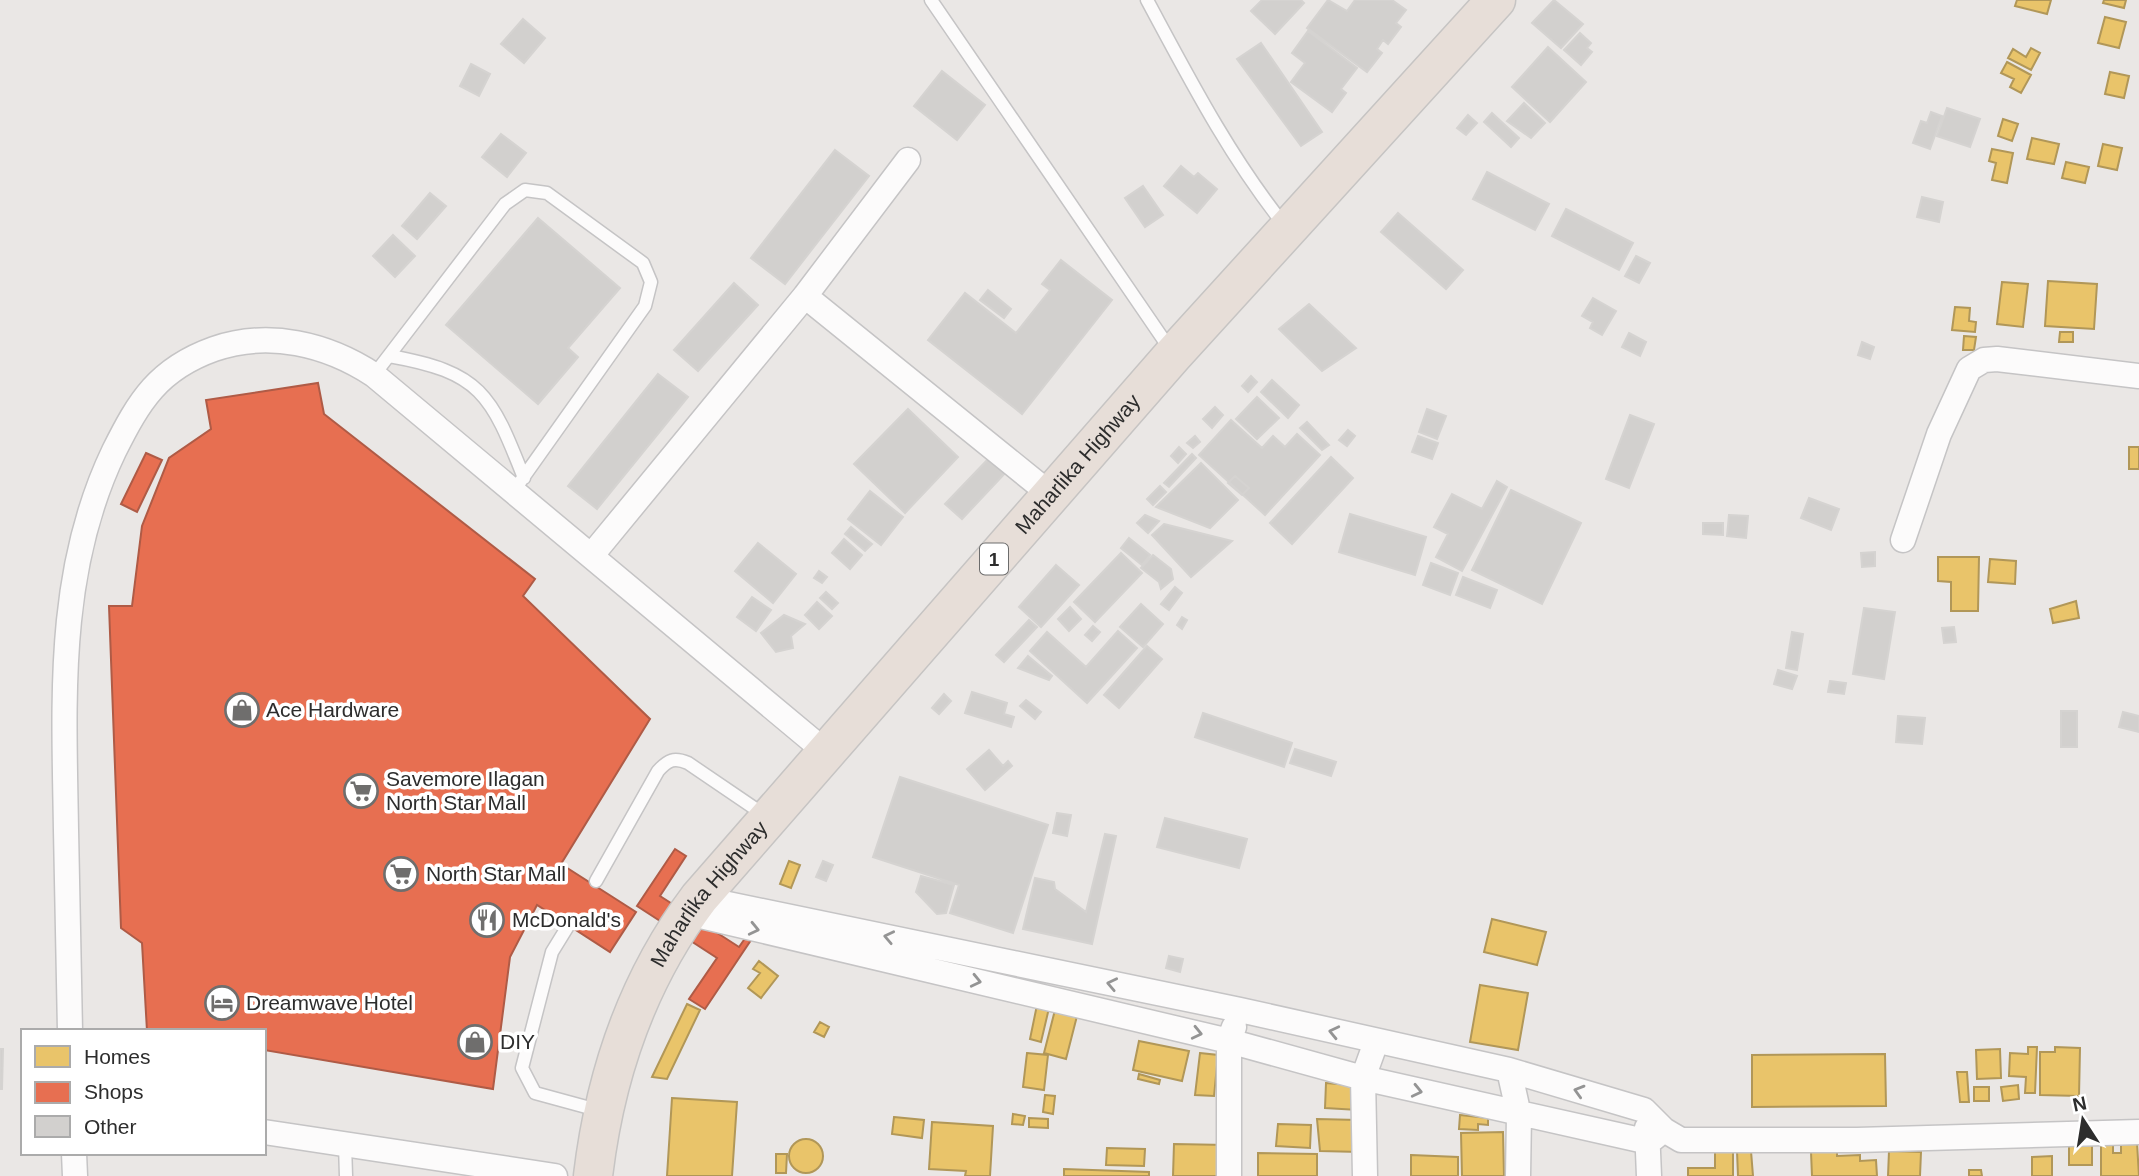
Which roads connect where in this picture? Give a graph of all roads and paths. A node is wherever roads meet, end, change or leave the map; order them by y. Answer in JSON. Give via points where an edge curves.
{"nodes":[{"id":1,"x":931,"y":0,"type":"edge"},
{"id":2,"x":1147,"y":0,"type":"edge"},
{"id":3,"x":1496,"y":0,"type":"edge"},
{"id":4,"x":908,"y":160,"type":"dead end"},
{"id":5,"x":1287,"y":228,"type":"junction"},
{"id":6,"x":805,"y":296,"type":"junction"},
{"id":7,"x":1173,"y":355,"type":"junction"},
{"id":8,"x":381,"y":366,"type":"junction"},
{"id":9,"x":2139,"y":376,"type":"edge"},
{"id":10,"x":518,"y":485,"type":"junction"},
{"id":11,"x":1050,"y":494,"type":"junction"},
{"id":12,"x":1903,"y":540,"type":"dead end"},
{"id":13,"x":591,"y":556,"type":"junction"},
{"id":14,"x":827,"y":753,"type":"junction"},
{"id":15,"x":769,"y":818,"type":"junction"},
{"id":16,"x":596,"y":881,"type":"dead end"},
{"id":17,"x":694,"y":905,"type":"junction"},
{"id":18,"x":568,"y":926,"type":"dead end"},
{"id":19,"x":1240,"y":1010,"type":"junction"},
{"id":20,"x":70,"y":1029,"type":"edge"},
{"id":21,"x":1229,"y":1041,"type":"junction"},
{"id":22,"x":1376,"y":1042,"type":"junction"},
{"id":23,"x":1509,"y":1070,"type":"junction"},
{"id":24,"x":1363,"y":1078,"type":"junction"},
{"id":25,"x":603,"y":1112,"type":"junction"},
{"id":26,"x":1519,"y":1115,"type":"junction"},
{"id":27,"x":266,"y":1132,"type":"edge"},
{"id":28,"x":2139,"y":1132,"type":"edge"},
{"id":29,"x":1657,"y":1136,"type":"junction"},
{"id":30,"x":345,"y":1144,"type":"junction"},
{"id":31,"x":74,"y":1155,"type":"edge"},
{"id":32,"x":502,"y":1172,"type":"edge"},
{"id":33,"x":75,"y":1176,"type":"edge"},
{"id":34,"x":346,"y":1176,"type":"edge"},
{"id":35,"x":555,"y":1176,"type":"edge"},
{"id":36,"x":593,"y":1176,"type":"edge"},
{"id":37,"x":1229,"y":1176,"type":"edge"},
{"id":38,"x":1365,"y":1176,"type":"edge"},
{"id":39,"x":1518,"y":1176,"type":"edge"},
{"id":40,"x":1649,"y":1176,"type":"edge"}],
"edges":[{"from":1,"to":7,"type":"lane"},
{"from":2,"to":5,"type":"lane","via":[[1215,126],[1253,186]]},
{"from":3,"to":5,"type":"highway","name":"Maharlika Highway","number":"1"},
{"from":4,"to":6,"type":"street"},
{"from":5,"to":7,"type":"highway","name":"Maharlika Highway","number":"1"},
{"from":6,"to":11,"type":"street"},
{"from":6,"to":13,"type":"street"},
{"from":7,"to":11,"type":"highway","name":"Maharlika Highway","number":"1"},
{"from":8,"to":10,"type":"street"},
{"from":8,"to":10,"type":"lane","via":[[434,364],[462,376],[490,404]]},
{"from":8,"to":10,"type":"lane","via":[[505,204],[525,190],[547,193],[643,263],[651,282],[645,306]]},
{"from":8,"to":20,"type":"street","via":[[305,343],[231,343],[201,354],[171,369],[149,390],[96,488],[69,611],[64,700]]},
{"from":9,"to":12,"type":"street","via":[[1997,359],[1976,363],[1938,434]]},
{"from":10,"to":13,"type":"street"},
{"from":11,"to":14,"type":"highway","name":"Maharlika Highway","number":"1"},
{"from":13,"to":14,"type":"street"},
{"from":14,"to":15,"type":"highway","name":"Maharlika Highway","number":"1"},
{"from":15,"to":16,"type":"lane","via":[[688,763],[668,761]]},
{"from":15,"to":17,"type":"highway","name":"Maharlika Highway","number":"1"},
{"from":19,"to":17,"type":"street","one_way":true},
{"from":17,"to":21,"type":"street","one_way":true},
{"from":17,"to":25,"type":"highway","name":"Maharlika Highway","number":"1","via":[[658,961],[623,1036]]},
{"from":18,"to":25,"type":"lane","via":[[552,952],[522,1068],[535,1093]]},
{"from":19,"to":21,"type":"street"},
{"from":22,"to":19,"type":"street","one_way":true},
{"from":21,"to":24,"type":"street"},
{"from":21,"to":37,"type":"street"},
{"from":22,"to":23,"type":"street"},
{"from":22,"to":24,"type":"street"},
{"from":23,"to":26,"type":"street"},
{"from":29,"to":23,"type":"street","one_way":true,"via":[[1644,1110]]},
{"from":24,"to":26,"type":"street","one_way":true},
{"from":24,"to":38,"type":"street"},
{"from":25,"to":36,"type":"highway","name":"Maharlika Highway","number":"1"},
{"from":26,"to":29,"type":"street"},
{"from":26,"to":39,"type":"street"},
{"from":27,"to":30,"type":"street"},
{"from":28,"to":29,"type":"street","via":[[1719,1142]]},
{"from":29,"to":40,"type":"street"},
{"from":30,"to":32,"type":"street"},
{"from":30,"to":34,"type":"lane"},
{"from":31,"to":33,"type":"street"},
{"from":32,"to":35,"type":"street"}]}
